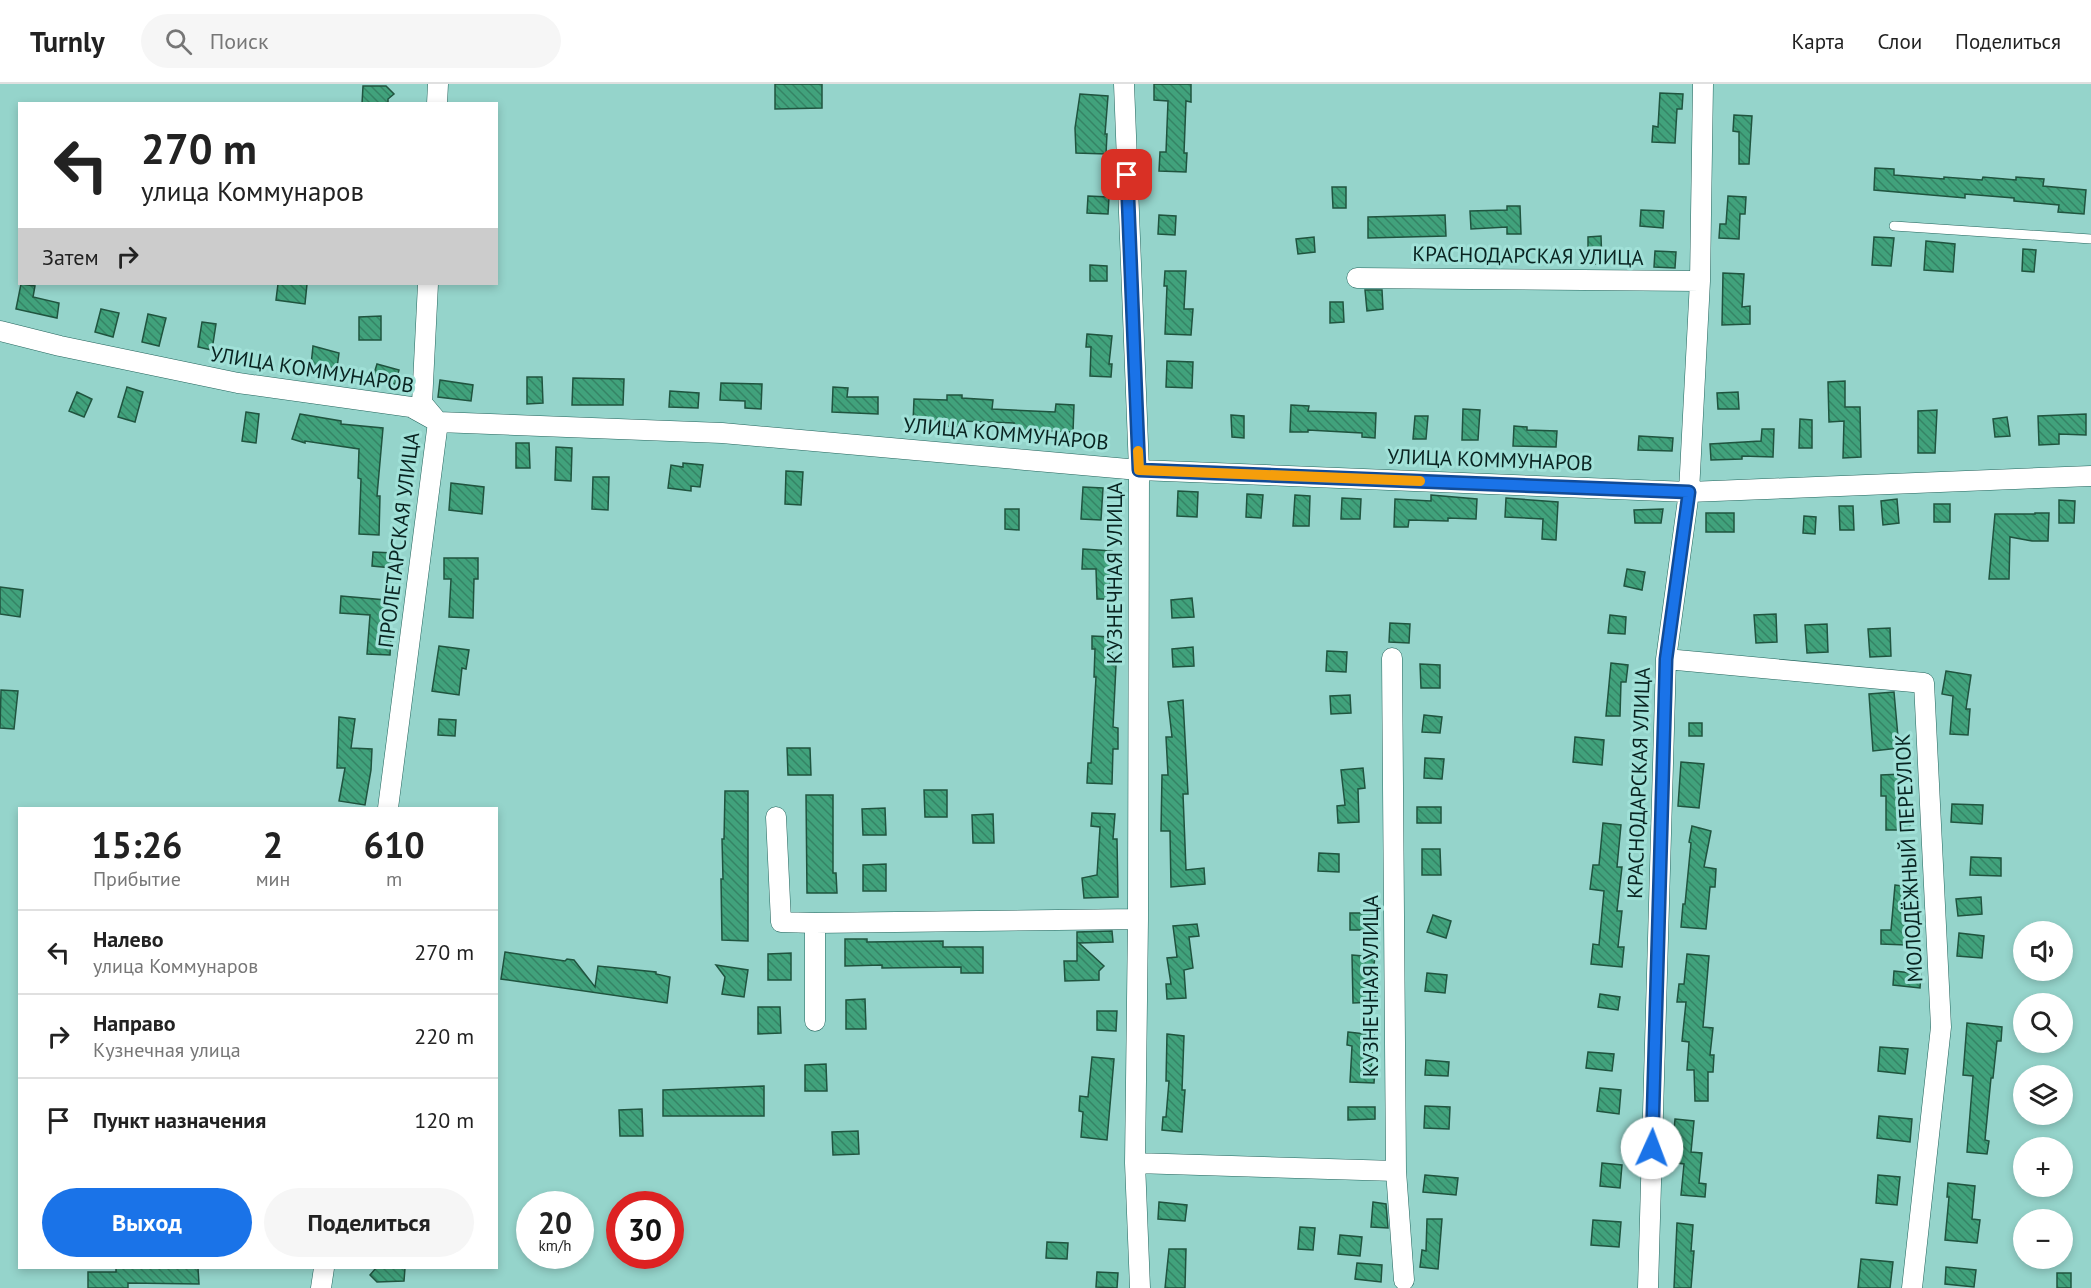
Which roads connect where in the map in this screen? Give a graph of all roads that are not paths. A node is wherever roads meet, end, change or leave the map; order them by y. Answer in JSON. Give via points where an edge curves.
{"nodes":[{"id":1,"x":438,"y":84,"type":"edge"},
{"id":2,"x":1124,"y":84,"type":"edge"},
{"id":3,"x":1703,"y":84,"type":"edge"},
{"id":4,"x":437,"y":102,"type":"edge"},
{"id":5,"x":1894,"y":226,"type":"dead end"},
{"id":6,"x":2091,"y":239,"type":"edge"},
{"id":7,"x":1357,"y":278,"type":"dead end"},
{"id":8,"x":1700,"y":281,"type":"junction"},
{"id":9,"x":428,"y":285,"type":"edge"},
{"id":10,"x":0,"y":331,"type":"edge"},
{"id":11,"x":438,"y":422,"type":"junction"},
{"id":12,"x":1139,"y":470,"type":"junction"},
{"id":13,"x":2091,"y":476,"type":"edge"},
{"id":14,"x":1689,"y":492,"type":"junction"},
{"id":15,"x":1392,"y":658,"type":"dead end"},
{"id":16,"x":1666,"y":659,"type":"junction"},
{"id":17,"x":388,"y":807,"type":"edge"},
{"id":18,"x":776,"y":817,"type":"dead end"},
{"id":19,"x":1138,"y":919,"type":"junction"},
{"id":20,"x":815,"y":923,"type":"junction"},
{"id":21,"x":815,"y":1021,"type":"dead end"},
{"id":22,"x":1135,"y":1163,"type":"junction"},
{"id":23,"x":1396,"y":1171,"type":"junction"},
{"id":24,"x":324,"y":1269,"type":"edge"},
{"id":25,"x":1404,"y":1280,"type":"dead end"},
{"id":26,"x":321,"y":1288,"type":"edge"},
{"id":27,"x":1140,"y":1288,"type":"edge"},
{"id":28,"x":1648,"y":1288,"type":"edge"},
{"id":29,"x":1912,"y":1288,"type":"edge"}],
"edges":[{"from":1,"to":4,"type":"street"},
{"from":2,"to":12,"type":"street","name":"КУЗНЕЧНАЯ УЛИЦА"},
{"from":3,"to":8,"type":"street","name":"КРАСНОДАРСКАЯ УЛИЦА"},
{"from":5,"to":6,"type":"lane"},
{"from":7,"to":8,"type":"street","name":"КРАСНОДАРСКАЯ УЛИЦА"},
{"from":8,"to":14,"type":"street","name":"КРАСНОДАРСКАЯ УЛИЦА"},
{"from":9,"to":11,"type":"street","name":"ПРОЛЕТАРСКАЯ УЛИЦА","via":[[422,404]]},
{"from":10,"to":11,"type":"street","name":"УЛИЦА КОММУНАРОВ","via":[[238,383],[411,407]]},
{"from":11,"to":12,"type":"street","name":"УЛИЦА КОММУНАРОВ","via":[[722,433]]},
{"from":11,"to":17,"type":"street","name":"ПРОЛЕТАРСКАЯ УЛИЦА"},
{"from":12,"to":14,"type":"street","name":"УЛИЦА КОММУНАРОВ"},
{"from":12,"to":19,"type":"street","name":"КУЗНЕЧНАЯ УЛИЦА"},
{"from":13,"to":14,"type":"street","name":"УЛИЦА КОММУНАРОВ"},
{"from":14,"to":16,"type":"street","name":"КРАСНОДАРСКАЯ УЛИЦА"},
{"from":15,"to":23,"type":"street","name":"КУЗНЕЧНАЯ УЛИЦА"},
{"from":16,"to":28,"type":"street","name":"КРАСНОДАРСКАЯ УЛИЦА"},
{"from":16,"to":29,"type":"street","name":"МОЛОДЁЖНЫЙ ПЕРЕУЛОК","via":[[1924,683],[1941,1027]]},
{"from":18,"to":20,"type":"street","via":[[781,922]]},
{"from":19,"to":20,"type":"street"},
{"from":19,"to":22,"type":"street","name":"КУЗНЕЧНАЯ УЛИЦА"},
{"from":20,"to":21,"type":"street"},
{"from":22,"to":23,"type":"street"},
{"from":22,"to":27,"type":"street","name":"КУЗНЕЧНАЯ УЛИЦА"},
{"from":23,"to":25,"type":"street","name":"КУЗНЕЧНАЯ УЛИЦА"},
{"from":24,"to":26,"type":"street"}]}
